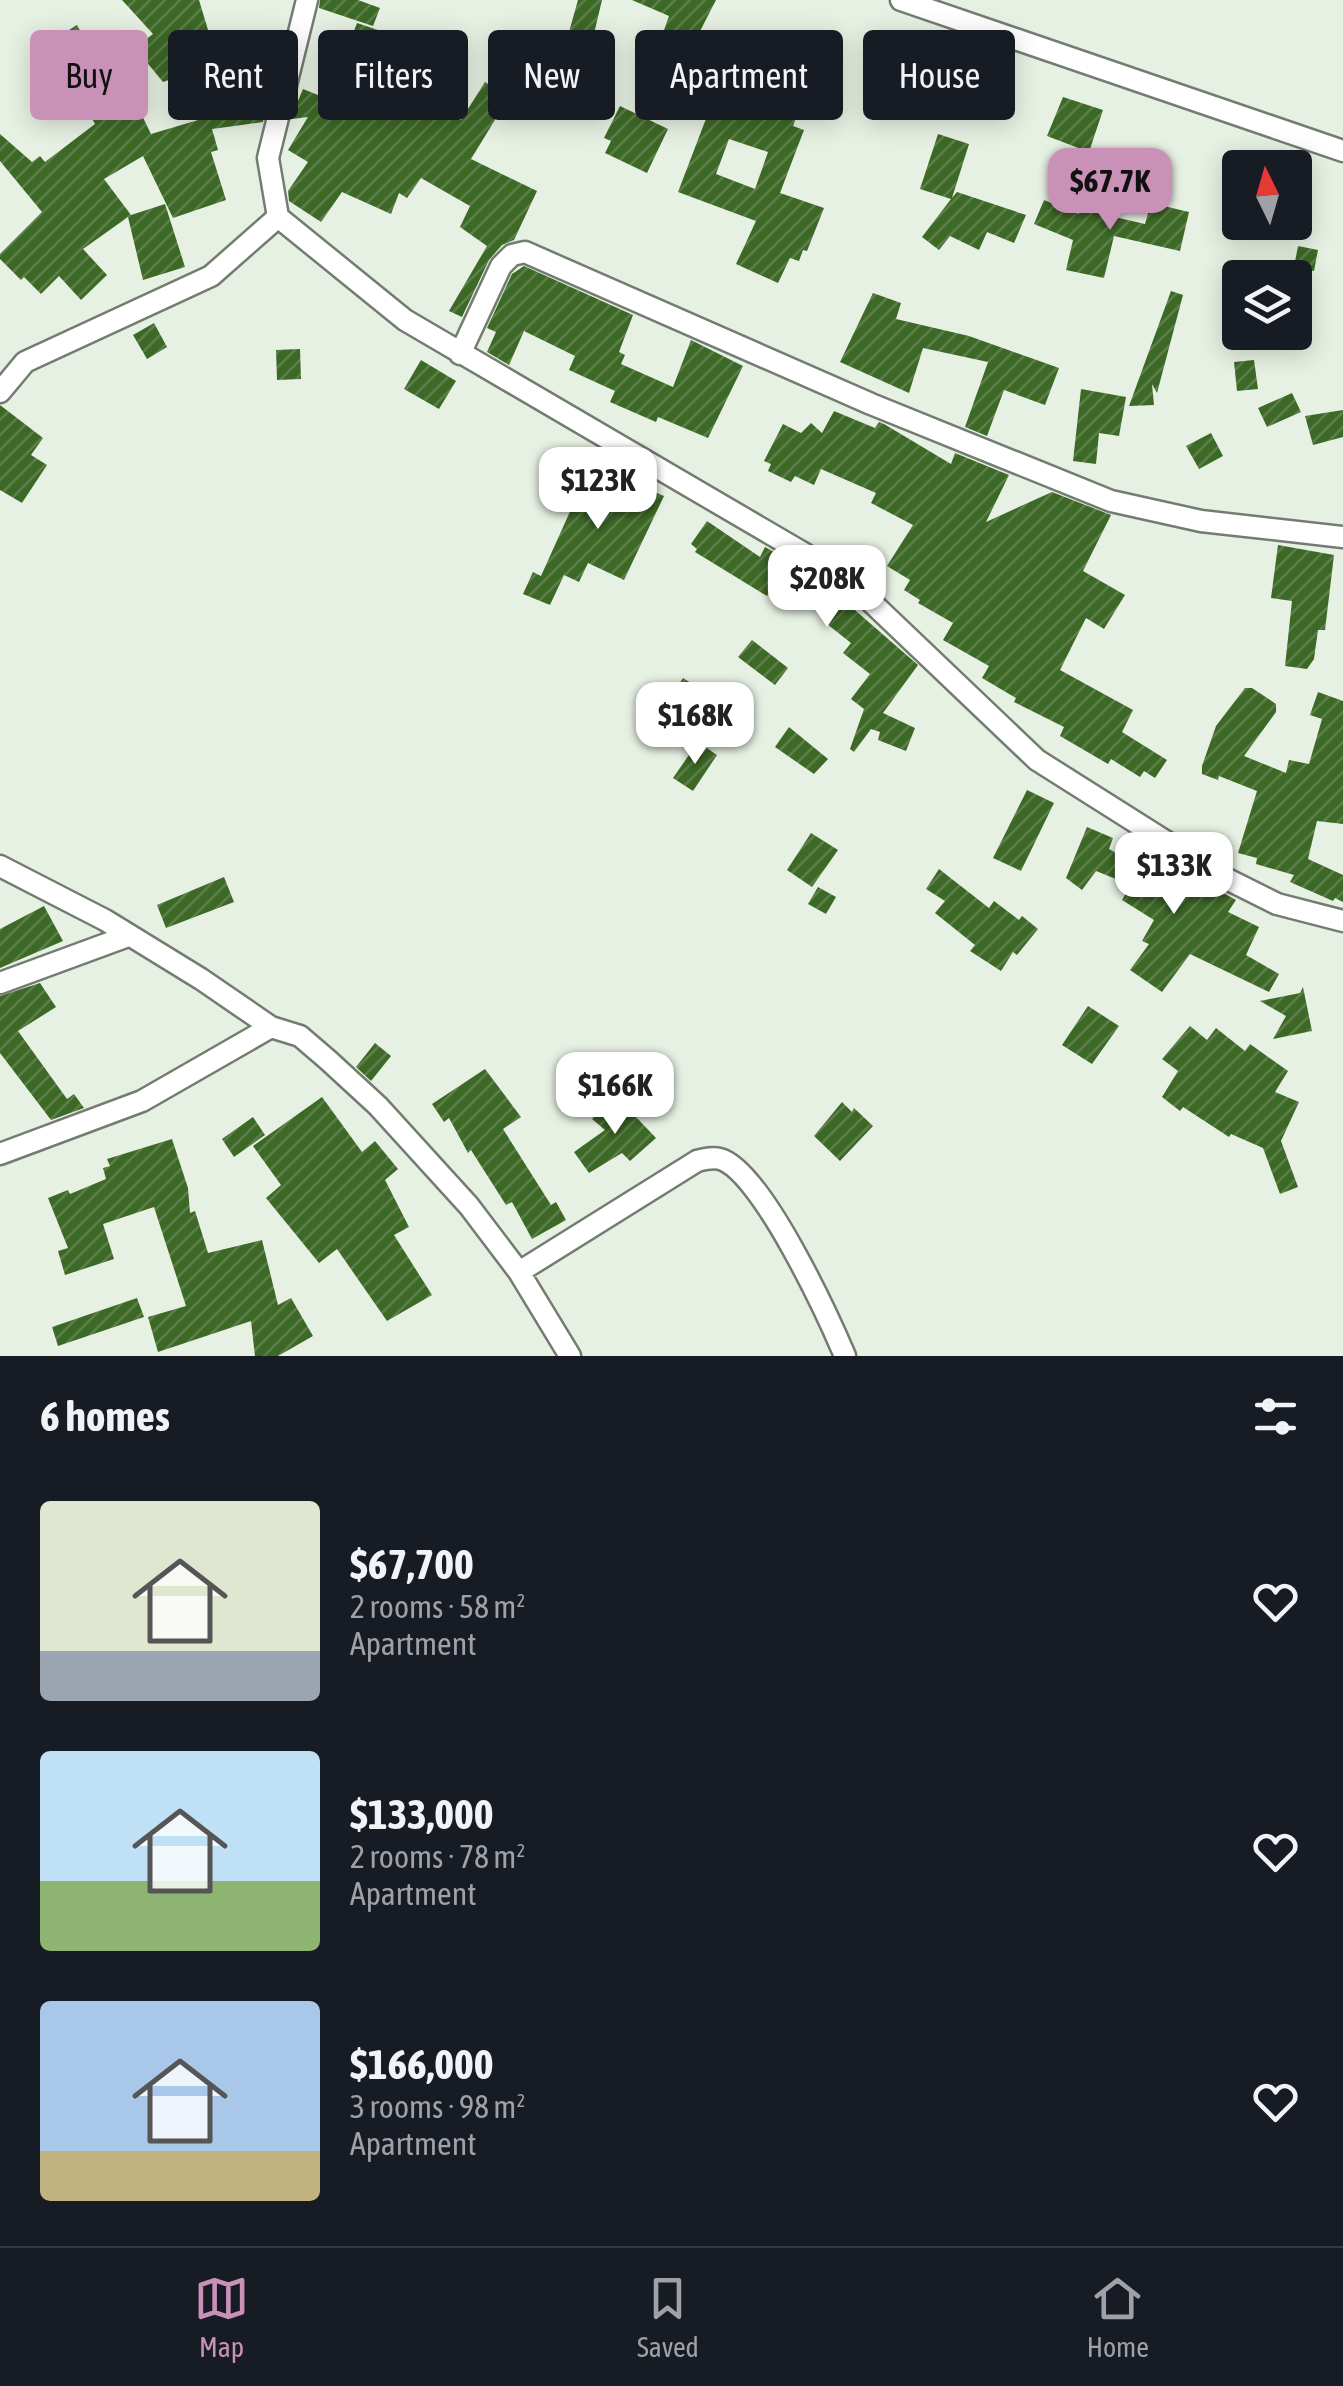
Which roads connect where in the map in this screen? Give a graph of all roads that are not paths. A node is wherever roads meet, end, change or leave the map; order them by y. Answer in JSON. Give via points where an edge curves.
{"nodes":[{"id":1,"x":308,"y":0,"type":"edge"},
{"id":2,"x":901,"y":0,"type":"edge"},
{"id":3,"x":1343,"y":151,"type":"edge"},
{"id":4,"x":278,"y":217,"type":"junction"},
{"id":5,"x":460,"y":354,"type":"junction"},
{"id":6,"x":0,"y":392,"type":"edge"},
{"id":7,"x":1343,"y":537,"type":"edge"},
{"id":8,"x":0,"y":866,"type":"edge"},
{"id":9,"x":1343,"y":921,"type":"edge"},
{"id":10,"x":128,"y":936,"type":"junction"},
{"id":11,"x":0,"y":982,"type":"edge"},
{"id":12,"x":271,"y":1027,"type":"junction"},
{"id":13,"x":0,"y":1154,"type":"edge"},
{"id":14,"x":519,"y":1272,"type":"junction"},
{"id":15,"x":570,"y":1356,"type":"edge"},
{"id":16,"x":845,"y":1356,"type":"edge"}],
"edges":[{"from":1,"to":4,"type":"street","via":[[268,158]]},
{"from":2,"to":3,"type":"street"},
{"from":4,"to":5,"type":"street","via":[[405,320]]},
{"from":4,"to":6,"type":"street","via":[[211,276],[25,362]]},
{"from":5,"to":7,"type":"street","via":[[501,266],[525,252],[1111,501],[1201,521]]},
{"from":5,"to":9,"type":"street","via":[[846,578],[1037,760],[1219,875],[1277,904]]},
{"from":8,"to":10,"type":"street"},
{"from":10,"to":11,"type":"street"},
{"from":10,"to":12,"type":"street"},
{"from":12,"to":13,"type":"street","via":[[142,1101]]},
{"from":12,"to":14,"type":"street","via":[[300,1036],[378,1106]]},
{"from":14,"to":15,"type":"street"},
{"from":14,"to":16,"type":"street","via":[[698,1161],[717,1157],[733,1164],[767,1206],[814,1285]]}]}
